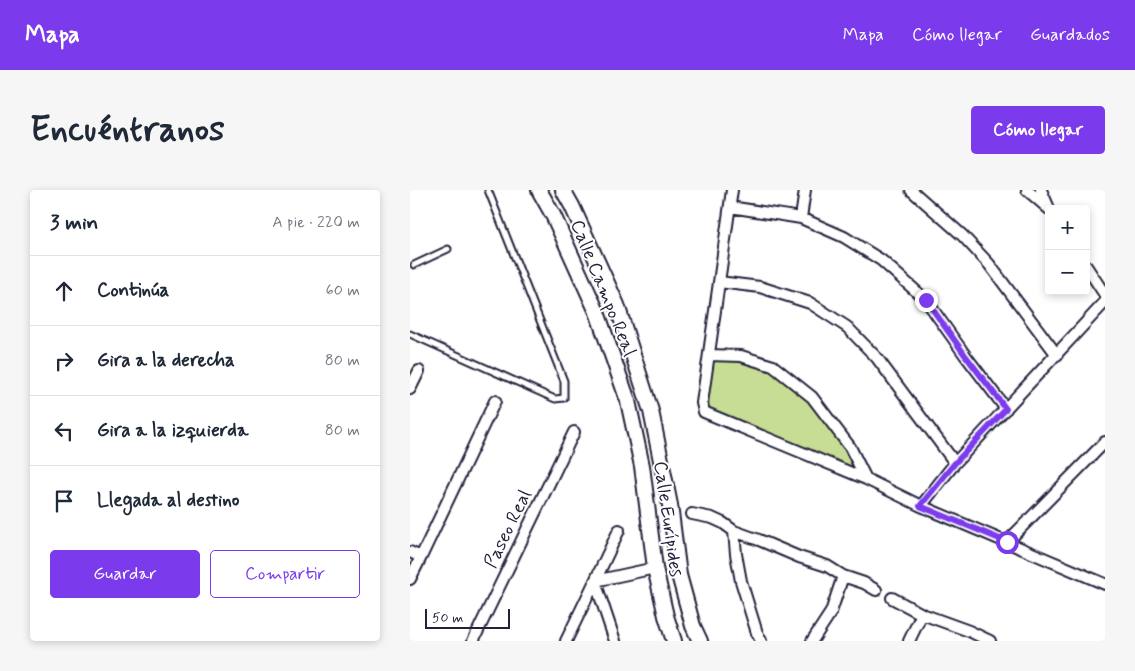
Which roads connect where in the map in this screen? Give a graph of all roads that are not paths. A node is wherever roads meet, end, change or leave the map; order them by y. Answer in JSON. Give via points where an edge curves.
{"nodes":[{"id":1,"x":488,"y":190,"type":"edge"},
{"id":2,"x":540,"y":190,"type":"edge"},
{"id":3,"x":563,"y":190,"type":"edge"},
{"id":4,"x":732,"y":190,"type":"edge"},
{"id":5,"x":805,"y":190,"type":"edge"},
{"id":6,"x":911,"y":190,"type":"edge"},
{"id":7,"x":1027,"y":190,"type":"edge"},
{"id":8,"x":1041,"y":190,"type":"edge"},
{"id":9,"x":1047,"y":205,"type":"edge"},
{"id":10,"x":1045,"y":206,"type":"edge"},
{"id":11,"x":730,"y":207,"type":"junction"},
{"id":12,"x":801,"y":218,"type":"junction"},
{"id":13,"x":448,"y":249,"type":"dead end"},
{"id":14,"x":414,"y":265,"type":"dead end"},
{"id":15,"x":1090,"y":272,"type":"edge"},
{"id":16,"x":720,"y":282,"type":"junction"},
{"id":17,"x":1105,"y":295,"type":"edge"},
{"id":18,"x":1105,"y":302,"type":"edge"},
{"id":19,"x":410,"y":334,"type":"edge"},
{"id":20,"x":709,"y":355,"type":"junction"},
{"id":21,"x":1057,"y":355,"type":"junction"},
{"id":22,"x":418,"y":371,"type":"dead end"},
{"id":23,"x":410,"y":389,"type":"edge"},
{"id":24,"x":495,"y":401,"type":"dead end"},
{"id":25,"x":628,"y":402,"type":"joint"},
{"id":26,"x":1006,"y":409,"type":"junction"},
{"id":27,"x":651,"y":411,"type":"joint"},
{"id":28,"x":574,"y":432,"type":"dead end"},
{"id":29,"x":1105,"y":442,"type":"edge"},
{"id":30,"x":1101,"y":453,"type":"edge"},
{"id":31,"x":955,"y":463,"type":"junction"},
{"id":32,"x":866,"y":479,"type":"junction"},
{"id":33,"x":670,"y":505,"type":"junction"},
{"id":34,"x":920,"y":506,"type":"junction"},
{"id":35,"x":648,"y":510,"type":"junction"},
{"id":36,"x":692,"y":514,"type":"dead end"},
{"id":37,"x":619,"y":530,"type":"dead end"},
{"id":38,"x":734,"y":531,"type":"junction"},
{"id":39,"x":1007,"y":542,"type":"junction"},
{"id":40,"x":410,"y":552,"type":"edge"},
{"id":41,"x":421,"y":557,"type":"junction"},
{"id":42,"x":655,"y":568,"type":"junction"},
{"id":43,"x":843,"y":576,"type":"junction"},
{"id":44,"x":410,"y":578,"type":"edge"},
{"id":45,"x":595,"y":581,"type":"junction"},
{"id":46,"x":1105,"y":584,"type":"edge"},
{"id":47,"x":876,"y":590,"type":"dead end"},
{"id":48,"x":892,"y":598,"type":"dead end"},
{"id":49,"x":922,"y":614,"type":"junction"},
{"id":50,"x":473,"y":641,"type":"edge"},
{"id":51,"x":566,"y":641,"type":"edge"},
{"id":52,"x":615,"y":641,"type":"edge"},
{"id":53,"x":674,"y":641,"type":"edge"},
{"id":54,"x":700,"y":641,"type":"edge"},
{"id":55,"x":761,"y":641,"type":"edge"},
{"id":56,"x":812,"y":641,"type":"edge"},
{"id":57,"x":909,"y":641,"type":"edge"},
{"id":58,"x":990,"y":641,"type":"edge"}],
"edges":[{"from":1,"to":19,"type":"lane","via":[[564,381],[564,398],[555,399]]},
{"from":2,"to":25,"type":"street","name":"Calle Campo Real","via":[[597,312]]},
{"from":3,"to":27,"type":"street","name":"Calle Campo Real","via":[[617,305]]},
{"from":4,"to":11,"type":"street"},
{"from":5,"to":12,"type":"street"},
{"from":6,"to":21,"type":"street","via":[[989,264]]},
{"from":7,"to":10,"type":"street"},
{"from":8,"to":9,"type":"street"},
{"from":11,"to":12,"type":"street"},
{"from":11,"to":16,"type":"street"},
{"from":12,"to":26,"type":"street","via":[[844,237],[881,260],[926,300]]},
{"from":13,"to":14,"type":"lane"},
{"from":15,"to":17,"type":"street"},
{"from":16,"to":20,"type":"street"},
{"from":16,"to":31,"type":"street","via":[[760,287],[810,304],[848,327],[877,358]]},
{"from":18,"to":21,"type":"street"},
{"from":20,"to":32,"type":"street","via":[[741,356],[773,366],[812,398],[850,447]]},
{"from":20,"to":32,"type":"street","via":[[702,403],[704,412]]},
{"from":21,"to":26,"type":"street"},
{"from":22,"to":23,"type":"street"},
{"from":24,"to":41,"type":"street"},
{"from":25,"to":35,"type":"street","name":"Calle Eurípides"},
{"from":26,"to":31,"type":"street"},
{"from":27,"to":33,"type":"street","name":"Calle Eurípides"},
{"from":28,"to":50,"type":"street","name":"Paseo Real"},
{"from":29,"to":30,"type":"street"},
{"from":30,"to":39,"type":"street"},
{"from":31,"to":34,"type":"street"},
{"from":32,"to":34,"type":"street"},
{"from":33,"to":35,"type":"street"},
{"from":33,"to":54,"type":"street","name":"Calle Eurípides","via":[[679,575]]},
{"from":34,"to":39,"type":"street"},
{"from":35,"to":42,"type":"street","name":"Calle Eurípides"},
{"from":36,"to":38,"type":"street","via":[[712,518]]},
{"from":37,"to":45,"type":"street"},
{"from":38,"to":43,"type":"street","via":[[827,566]]},
{"from":38,"to":55,"type":"street","via":[[741,581]]},
{"from":39,"to":46,"type":"street"},
{"from":40,"to":41,"type":"street"},
{"from":41,"to":44,"type":"street"},
{"from":42,"to":45,"type":"street"},
{"from":42,"to":53,"type":"street","name":"Calle Eurípides"},
{"from":43,"to":47,"type":"street"},
{"from":43,"to":56,"type":"street","via":[[831,612]]},
{"from":45,"to":51,"type":"street"},
{"from":45,"to":52,"type":"street"},
{"from":48,"to":49,"type":"street"},
{"from":49,"to":57,"type":"street"},
{"from":49,"to":58,"type":"street"}]}
